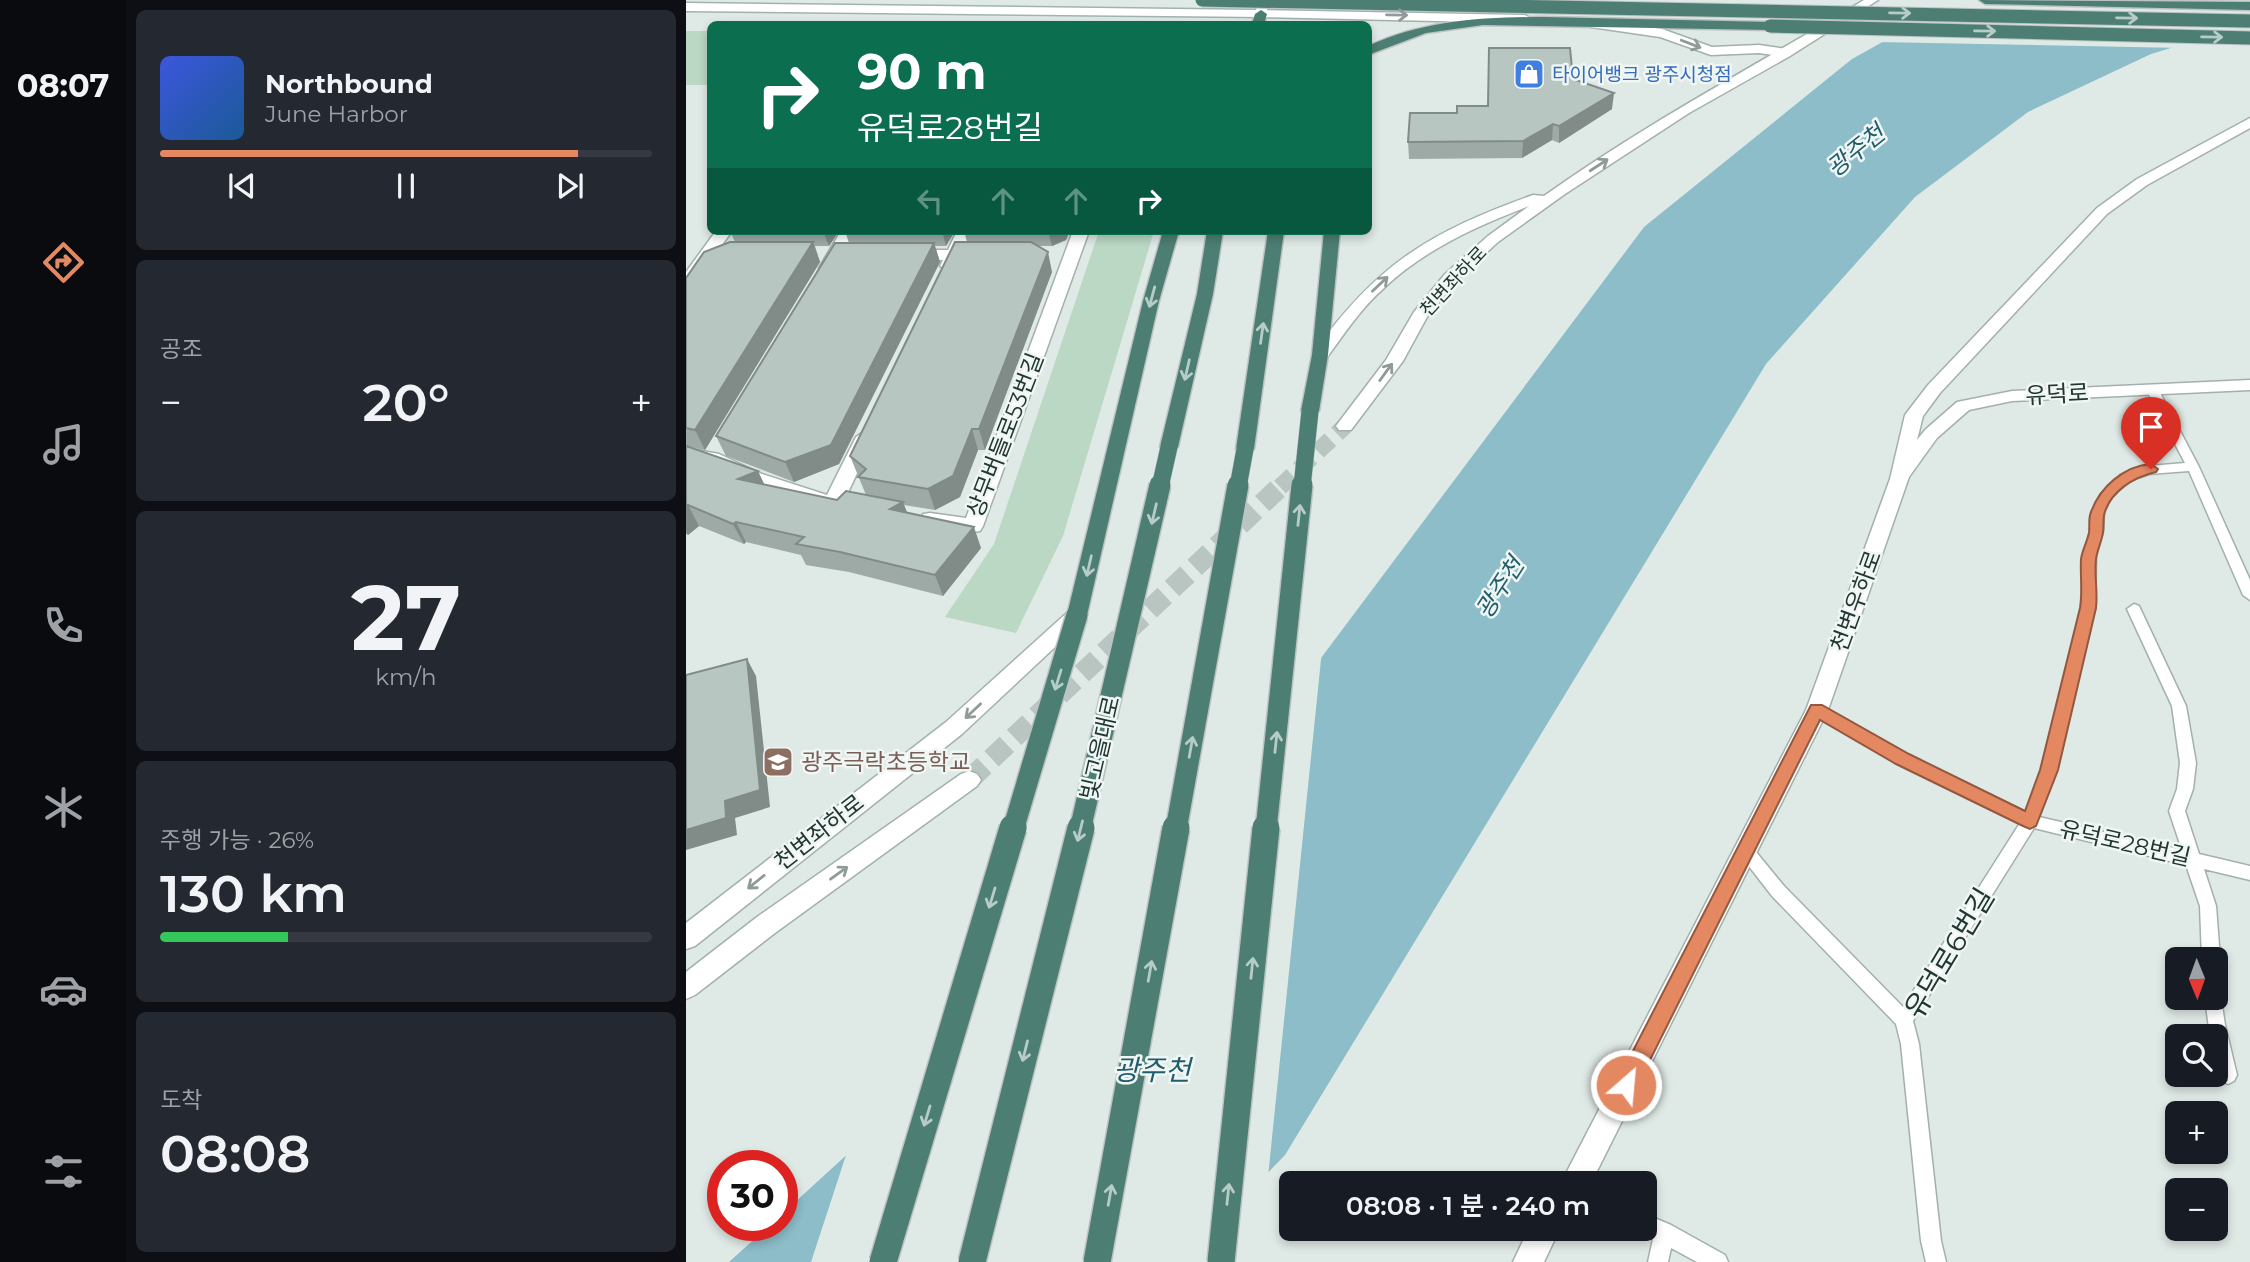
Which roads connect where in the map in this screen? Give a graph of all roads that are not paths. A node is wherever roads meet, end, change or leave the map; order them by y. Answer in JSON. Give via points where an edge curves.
{"nodes":[{"id":1,"x":1140,"y":0,"type":"edge"},
{"id":2,"x":1202,"y":0,"type":"edge"},
{"id":3,"x":1264,"y":0,"type":"edge"},
{"id":4,"x":1306,"y":0,"type":"edge"},
{"id":5,"x":1415,"y":0,"type":"edge"},
{"id":6,"x":1872,"y":0,"type":"edge"},
{"id":7,"x":1985,"y":0,"type":"edge"},
{"id":8,"x":2250,"y":6,"type":"edge"},
{"id":9,"x":686,"y":7,"type":"edge"},
{"id":10,"x":976,"y":12,"type":"junction"},
{"id":11,"x":1086,"y":13,"type":"junction"},
{"id":12,"x":1444,"y":16,"type":"junction"},
{"id":13,"x":1260,"y":19,"type":"edge"},
{"id":14,"x":1304,"y":19,"type":"edge"},
{"id":15,"x":1088,"y":21,"type":"edge"},
{"id":16,"x":2250,"y":21,"type":"edge"},
{"id":17,"x":1582,"y":22,"type":"junction"},
{"id":18,"x":1514,"y":28,"type":"junction"},
{"id":19,"x":1601,"y":30,"type":"joint"},
{"id":20,"x":1662,"y":33,"type":"junction"},
{"id":21,"x":2250,"y":38,"type":"edge"},
{"id":22,"x":1372,"y":49,"type":"edge"},
{"id":23,"x":1786,"y":53,"type":"junction"},
{"id":24,"x":1372,"y":60,"type":"edge"},
{"id":25,"x":2250,"y":121,"type":"edge"},
{"id":26,"x":1560,"y":191,"type":"junction"},
{"id":27,"x":721,"y":235,"type":"edge"},
{"id":28,"x":846,"y":235,"type":"edge"},
{"id":29,"x":963,"y":235,"type":"edge"},
{"id":30,"x":1078,"y":235,"type":"edge"},
{"id":31,"x":1170,"y":235,"type":"edge"},
{"id":32,"x":1214,"y":235,"type":"edge"},
{"id":33,"x":1276,"y":235,"type":"edge"},
{"id":34,"x":1285,"y":235,"type":"edge"},
{"id":35,"x":1332,"y":235,"type":"edge"},
{"id":36,"x":707,"y":254,"type":"junction"},
{"id":37,"x":733,"y":255,"type":"edge"},
{"id":38,"x":900,"y":255,"type":"edge"},
{"id":39,"x":953,"y":255,"type":"junction"},
{"id":40,"x":993,"y":255,"type":"edge"},
{"id":41,"x":1273,"y":259,"type":"junction"},
{"id":42,"x":821,"y":278,"type":"edge"},
{"id":43,"x":942,"y":279,"type":"edge"},
{"id":44,"x":686,"y":283,"type":"edge"},
{"id":45,"x":1320,"y":355,"type":"junction"},
{"id":46,"x":2250,"y":385,"type":"edge"},
{"id":47,"x":2152,"y":390,"type":"junction"},
{"id":48,"x":873,"y":421,"type":"edge"},
{"id":49,"x":1345,"y":426,"type":"tunnel mouth"},
{"id":50,"x":686,"y":454,"type":"edge"},
{"id":51,"x":2193,"y":467,"type":"junction"},
{"id":52,"x":1899,"y":479,"type":"junction"},
{"id":53,"x":910,"y":515,"type":"edge"},
{"id":54,"x":2250,"y":595,"type":"edge"},
{"id":55,"x":2134,"y":609,"type":"dead end"},
{"id":56,"x":1077,"y":615,"type":"junction"},
{"id":57,"x":1816,"y":710,"type":"junction"},
{"id":58,"x":969,"y":780,"type":"tunnel mouth"},
{"id":59,"x":2030,"y":821,"type":"junction"},
{"id":60,"x":1746,"y":852,"type":"junction"},
{"id":61,"x":2194,"y":859,"type":"junction"},
{"id":62,"x":2250,"y":873,"type":"edge"},
{"id":63,"x":686,"y":938,"type":"edge"},
{"id":64,"x":2210,"y":947,"type":"edge"},
{"id":65,"x":686,"y":987,"type":"edge"},
{"id":66,"x":1904,"y":1020,"type":"junction"},
{"id":67,"x":1582,"y":1171,"type":"edge"},
{"id":68,"x":1657,"y":1229,"type":"edge"},
{"id":69,"x":1664,"y":1232,"type":"junction"},
{"id":70,"x":1538,"y":1241,"type":"edge"},
{"id":71,"x":883,"y":1262,"type":"edge"},
{"id":72,"x":972,"y":1262,"type":"edge"},
{"id":73,"x":1097,"y":1262,"type":"edge"},
{"id":74,"x":1221,"y":1262,"type":"edge"},
{"id":75,"x":1528,"y":1262,"type":"edge"},
{"id":76,"x":1658,"y":1262,"type":"edge"},
{"id":77,"x":1718,"y":1262,"type":"edge"},
{"id":78,"x":1936,"y":1262,"type":"edge"}],
"edges":[{"from":1,"to":11,"type":"street"},
{"from":2,"to":16,"type":"highway","one_way":true,"bridge":true},
{"from":3,"to":13,"type":"street"},
{"from":4,"to":14,"type":"street"},
{"from":5,"to":12,"type":"street"},
{"from":6,"to":23,"type":"street","name":"천변좌하로"},
{"from":7,"to":8,"type":"highway"},
{"from":9,"to":10,"type":"street"},
{"from":10,"to":11,"type":"street"},
{"from":10,"to":15,"type":"street"},
{"from":11,"to":13,"type":"street"},
{"from":14,"to":12,"type":"street","one_way":true},
{"from":12,"to":17,"type":"street"},
{"from":13,"to":14,"type":"street"},
{"from":17,"to":18,"type":"street"},
{"from":17,"to":20,"type":"street"},
{"from":17,"to":21,"type":"highway","one_way":true,"bridge":true},
{"from":17,"to":22,"type":"highway","via":[[1452,25],[1404,35]]},
{"from":18,"to":19,"type":"highway"},
{"from":18,"to":24,"type":"highway","via":[[1437,33],[1411,40]]},
{"from":19,"to":20,"type":"street"},
{"from":20,"to":23,"type":"street","one_way":true,"via":[[1711,51]]},
{"from":26,"to":23,"type":"street","name":"천변좌하로","one_way":true,"via":[[1711,93]]},
{"from":25,"to":52,"type":"street","name":"천변우하로","via":[[2141,182],[2102,211],[1914,415]]},
{"from":45,"to":26,"type":"street","name":"천변좌하로","one_way":true,"via":[[1360,302],[1401,265],[1480,219]]},
{"from":49,"to":26,"type":"street","name":"천변좌하로","one_way":true,"via":[[1451,277],[1493,239]]},
{"from":27,"to":36,"type":"street"},
{"from":28,"to":42,"type":"street"},
{"from":29,"to":39,"type":"street"},
{"from":30,"to":53,"type":"street","name":"상무버들로53번길","via":[[1066,254],[973,526]]},
{"from":31,"to":56,"type":"highway","one_way":true},
{"from":32,"to":72,"type":"highway","name":"빛고을대로","one_way":true,"bridge":true,"via":[[1205,294],[1094,776]]},
{"from":33,"to":41,"type":"highway"},
{"from":34,"to":41,"type":"highway"},
{"from":35,"to":45,"type":"highway"},
{"from":36,"to":37,"type":"street"},
{"from":36,"to":44,"type":"street"},
{"from":38,"to":39,"type":"street"},
{"from":39,"to":40,"type":"street"},
{"from":39,"to":43,"type":"street"},
{"from":73,"to":41,"type":"highway","one_way":true,"bridge":true,"via":[[1245,449]]},
{"from":74,"to":45,"type":"highway","one_way":true,"bridge":true,"via":[[1310,411]]},
{"from":46,"to":47,"type":"street","name":"유덕로"},
{"from":47,"to":51,"type":"lane"},
{"from":47,"to":52,"type":"street","name":"유덕로","via":[[2012,396],[1963,406],[1931,434]]},
{"from":48,"to":50,"type":"street","via":[[840,502],[752,477],[715,453]]},
{"from":51,"to":54,"type":"lane"},
{"from":51,"to":59,"type":"lane","name":"유덕로6번길","via":[[2139,470],[2104,499],[2089,559],[2088,608],[2049,770]]},
{"from":52,"to":57,"type":"street","name":"천변우하로"},
{"from":55,"to":61,"type":"lane","via":[[2179,706],[2188,763],[2177,811]]},
{"from":56,"to":63,"type":"street","name":"천변좌하로","one_way":true,"via":[[954,728]]},
{"from":56,"to":71,"type":"highway","one_way":true,"bridge":true},
{"from":57,"to":59,"type":"lane","name":"유덕로28번길"},
{"from":57,"to":60,"type":"street","name":"천변우하로"},
{"from":65,"to":58,"type":"street","name":"천변좌하로","one_way":true},
{"from":59,"to":61,"type":"lane","name":"유덕로28번길"},
{"from":59,"to":66,"type":"lane","name":"유덕로6번길"},
{"from":60,"to":66,"type":"lane"},
{"from":60,"to":67,"type":"street","name":"천변우하로"},
{"from":61,"to":62,"type":"lane","name":"유덕로28번길"},
{"from":61,"to":64,"type":"lane","via":[[2208,906]]},
{"from":66,"to":78,"type":"lane","name":"유덕로6번길"},
{"from":68,"to":69,"type":"lane"},
{"from":69,"to":76,"type":"lane"},
{"from":69,"to":77,"type":"lane"},
{"from":70,"to":75,"type":"street"}]}
